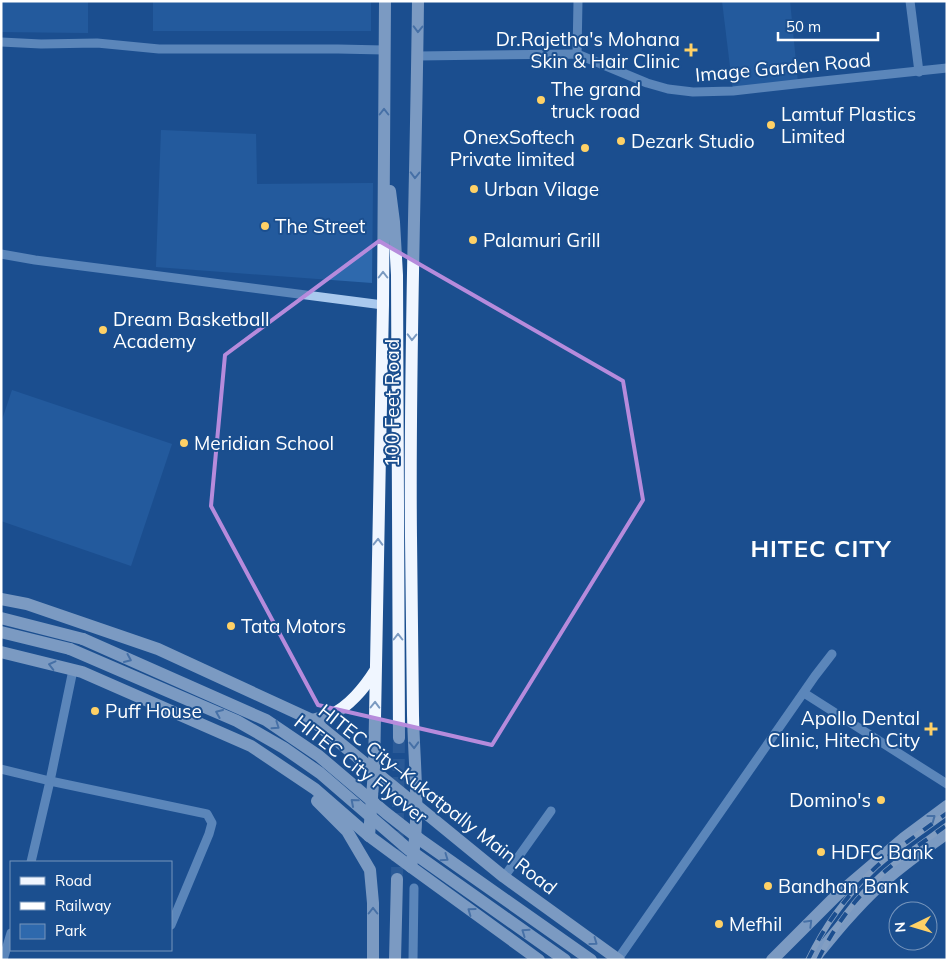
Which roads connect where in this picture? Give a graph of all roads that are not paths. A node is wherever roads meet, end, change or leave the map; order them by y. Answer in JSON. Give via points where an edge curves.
{"nodes":[{"id":1,"x":385,"y":1,"type":"edge"},
{"id":2,"x":418,"y":1,"type":"edge"},
{"id":3,"x":578,"y":1,"type":"edge"},
{"id":4,"x":910,"y":1,"type":"edge"},
{"id":5,"x":1,"y":42,"type":"edge"},
{"id":6,"x":384,"y":50,"type":"junction"},
{"id":7,"x":577,"y":54,"type":"junction"},
{"id":8,"x":418,"y":56,"type":"junction"},
{"id":9,"x":947,"y":68,"type":"edge"},
{"id":10,"x":919,"y":72,"type":"junction"},
{"id":11,"x":384,"y":138,"type":"junction"},
{"id":12,"x":1,"y":254,"type":"edge"},
{"id":13,"x":383,"y":305,"type":"junction"},
{"id":14,"x":1,"y":599,"type":"edge"},
{"id":15,"x":1,"y":618,"type":"edge"},
{"id":16,"x":1,"y":632,"type":"edge"},
{"id":17,"x":1,"y":652,"type":"edge"},
{"id":18,"x":832,"y":654,"type":"dead end"},
{"id":19,"x":376,"y":669,"type":"junction"},
{"id":20,"x":72,"y":670,"type":"junction"},
{"id":21,"x":804,"y":693,"type":"junction"},
{"id":22,"x":312,"y":720,"type":"junction"},
{"id":23,"x":399,"y":738,"type":"tunnel mouth"},
{"id":24,"x":1,"y":769,"type":"edge"},
{"id":25,"x":374,"y":771,"type":"junction"},
{"id":26,"x":299,"y":777,"type":"junction"},
{"id":27,"x":50,"y":780,"type":"junction"},
{"id":28,"x":947,"y":784,"type":"edge"},
{"id":29,"x":416,"y":805,"type":"junction"},
{"id":30,"x":947,"y":806,"type":"edge"},
{"id":31,"x":551,"y":811,"type":"dead end"},
{"id":32,"x":947,"y":833,"type":"edge"},
{"id":33,"x":369,"y":836,"type":"junction"},
{"id":34,"x":31,"y":861,"type":"edge"},
{"id":35,"x":411,"y":867,"type":"junction"},
{"id":36,"x":504,"y":877,"type":"junction"},
{"id":37,"x":397,"y":879,"type":"tunnel mouth"},
{"id":38,"x":414,"y":888,"type":"dead end"},
{"id":39,"x":172,"y":923,"type":"edge"},
{"id":40,"x":10,"y":936,"type":"edge"},
{"id":41,"x":772,"y":959,"type":"edge"},
{"id":42,"x":3,"y":960,"type":"edge"},
{"id":43,"x":373,"y":960,"type":"edge"},
{"id":44,"x":395,"y":960,"type":"edge"},
{"id":45,"x":413,"y":960,"type":"edge"},
{"id":46,"x":539,"y":960,"type":"edge"},
{"id":47,"x":565,"y":960,"type":"edge"},
{"id":48,"x":591,"y":960,"type":"edge"},
{"id":49,"x":619,"y":960,"type":"edge"},
{"id":50,"x":813,"y":960,"type":"edge"}],
"edges":[{"from":1,"to":6,"type":"main road","name":"100 Feet Road"},
{"from":2,"to":8,"type":"main road","name":"100 Feet Road","one_way":true},
{"from":3,"to":7,"type":"street"},
{"from":4,"to":10,"type":"street"},
{"from":5,"to":6,"type":"street","via":[[97,43],[159,49]]},
{"from":11,"to":6,"type":"main road","name":"100 Feet Road","one_way":true},
{"from":7,"to":8,"type":"street","name":"Image Garden Road"},
{"from":7,"to":10,"type":"street","name":"Image Garden Road","via":[[647,83],[693,92],[733,91]]},
{"from":8,"to":29,"type":"main road","name":"100 Feet Road","one_way":true,"via":[[410,454]]},
{"from":9,"to":10,"type":"street","name":"Image Garden Road"},
{"from":13,"to":11,"type":"main road","name":"100 Feet Road","one_way":true},
{"from":23,"to":11,"type":"main road","one_way":true,"via":[[397,275]]},
{"from":12,"to":13,"type":"street"},
{"from":19,"to":13,"type":"main road","name":"100 Feet Road","one_way":true},
{"from":14,"to":22,"type":"main road","name":"HITEC City–Kukatpally Main Road","via":[[27,604],[158,649]]},
{"from":15,"to":48,"type":"main road","name":"HITEC City Flyover","one_way":true,"bridge":true,"via":[[84,639],[266,720],[319,756],[422,842]]},
{"from":47,"to":16,"type":"main road","name":"HITEC City Flyover","one_way":true,"bridge":true,"via":[[408,849],[320,773],[284,748],[237,721],[70,650]]},
{"from":20,"to":17,"type":"main road","one_way":true},
{"from":18,"to":21,"type":"street"},
{"from":19,"to":22,"type":"main road","via":[[367,684],[347,703],[332,714]]},
{"from":25,"to":19,"type":"main road","name":"100 Feet Road","one_way":true},
{"from":20,"to":26,"type":"main road","via":[[251,746]]},
{"from":20,"to":27,"type":"street"},
{"from":21,"to":28,"type":"street"},
{"from":21,"to":49,"type":"street"},
{"from":22,"to":25,"type":"main road","name":"HITEC City–Kukatpally Main Road"},
{"from":24,"to":27,"type":"street"},
{"from":25,"to":29,"type":"main road","name":"HITEC City–Kukatpally Main Road"},
{"from":25,"to":33,"type":"main road","name":"100 Feet Road"},
{"from":26,"to":33,"type":"main road"},
{"from":43,"to":26,"type":"main road","one_way":true,"via":[[374,903],[370,870],[347,830],[304,788]]},
{"from":27,"to":34,"type":"street"},
{"from":27,"to":39,"type":"street","via":[[207,814],[212,824],[209,834]]},
{"from":29,"to":35,"type":"main road","name":"100 Feet Road"},
{"from":29,"to":36,"type":"main road","name":"HITEC City–Kukatpally Main Road"},
{"from":41,"to":30,"type":"main road","one_way":true,"via":[[843,889]]},
{"from":31,"to":36,"type":"street"},
{"from":32,"to":50,"type":"main road","via":[[903,865],[864,900]]},
{"from":33,"to":35,"type":"main road"},
{"from":46,"to":35,"type":"main road","one_way":true},
{"from":36,"to":49,"type":"main road","name":"HITEC City–Kukatpally Main Road","one_way":true},
{"from":37,"to":44,"type":"main road"},
{"from":38,"to":45,"type":"street"},
{"from":40,"to":42,"type":"street"}]}
